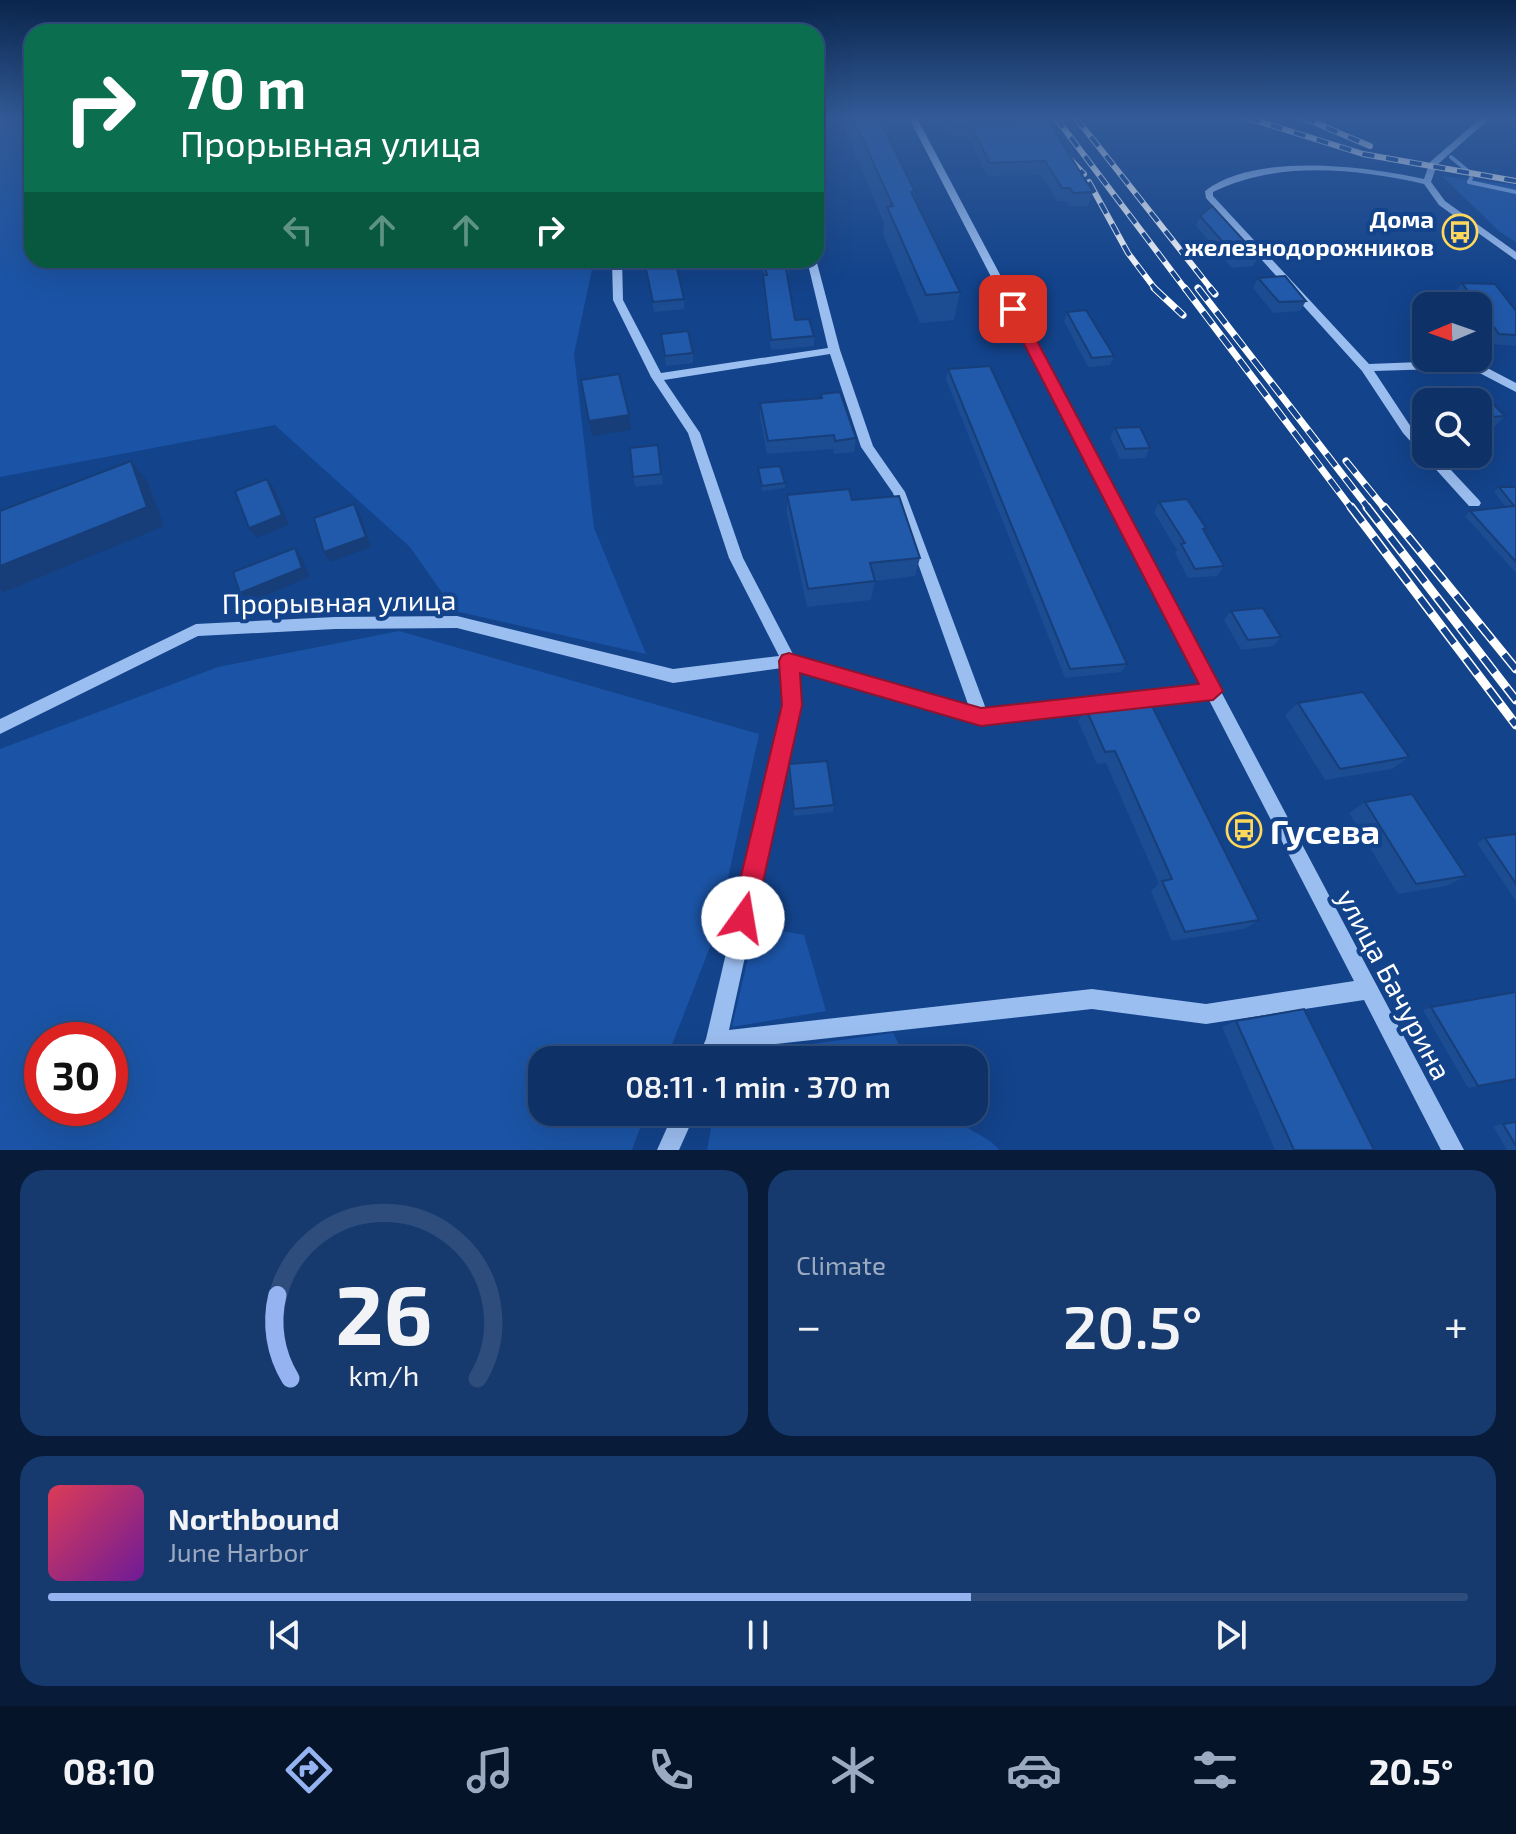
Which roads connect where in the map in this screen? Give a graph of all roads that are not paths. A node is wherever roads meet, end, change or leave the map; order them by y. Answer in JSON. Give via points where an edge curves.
{"nodes":[{"id":1,"x":941,"y":172,"type":"edge"},
{"id":2,"x":1286,"y":172,"type":"edge"},
{"id":3,"x":1374,"y":172,"type":"edge"},
{"id":4,"x":1430,"y":172,"type":"edge"},
{"id":5,"x":1427,"y":182,"type":"junction"},
{"id":6,"x":1516,"y":257,"type":"edge"},
{"id":7,"x":617,"y":268,"type":"edge"},
{"id":8,"x":814,"y":268,"type":"edge"},
{"id":9,"x":834,"y":350,"type":"junction"},
{"id":10,"x":1366,"y":368,"type":"junction"},
{"id":11,"x":657,"y":377,"type":"junction"},
{"id":12,"x":1516,"y":388,"type":"edge"},
{"id":13,"x":1412,"y":435,"type":"edge"},
{"id":14,"x":1442,"y":468,"type":"edge"},
{"id":15,"x":1474,"y":503,"type":"dead end"},
{"id":16,"x":789,"y":661,"type":"junction"},
{"id":17,"x":1213,"y":691,"type":"junction"},
{"id":18,"x":981,"y":717,"type":"junction"},
{"id":19,"x":0,"y":727,"type":"edge"},
{"id":20,"x":1369,"y":989,"type":"junction"},
{"id":21,"x":716,"y":1041,"type":"junction"},
{"id":22,"x":714,"y":1046,"type":"edge"},
{"id":23,"x":679,"y":1126,"type":"edge"},
{"id":24,"x":668,"y":1150,"type":"edge"},
{"id":25,"x":1453,"y":1150,"type":"edge"}],
"edges":[{"from":1,"to":17,"type":"street","name":"улица Бачурина"},
{"from":2,"to":10,"type":"street","via":[[1242,178],[1209,191],[1212,202]]},
{"from":3,"to":5,"type":"street"},
{"from":4,"to":5,"type":"street"},
{"from":5,"to":6,"type":"street","via":[[1442,203]]},
{"from":7,"to":11,"type":"street","via":[[618,300]]},
{"from":8,"to":9,"type":"street"},
{"from":9,"to":11,"type":"street"},
{"from":9,"to":18,"type":"street","via":[[867,447],[899,492]]},
{"from":10,"to":12,"type":"street","via":[[1472,364]]},
{"from":10,"to":13,"type":"street"},
{"from":11,"to":16,"type":"street","via":[[694,433],[736,558]]},
{"from":14,"to":15,"type":"street"},
{"from":16,"to":18,"type":"street","name":"Прорывная улица"},
{"from":16,"to":19,"type":"street","name":"Прорывная улица","via":[[673,676],[457,622],[196,630]]},
{"from":16,"to":21,"type":"street","via":[[792,705]]},
{"from":17,"to":18,"type":"street","name":"Прорывная улица"},
{"from":17,"to":20,"type":"street","name":"улица Бачурина"},
{"from":20,"to":21,"type":"street","via":[[1206,1014],[1092,999]]},
{"from":20,"to":25,"type":"street","name":"улица Бачурина"},
{"from":21,"to":22,"type":"street"},
{"from":23,"to":24,"type":"street"}]}
